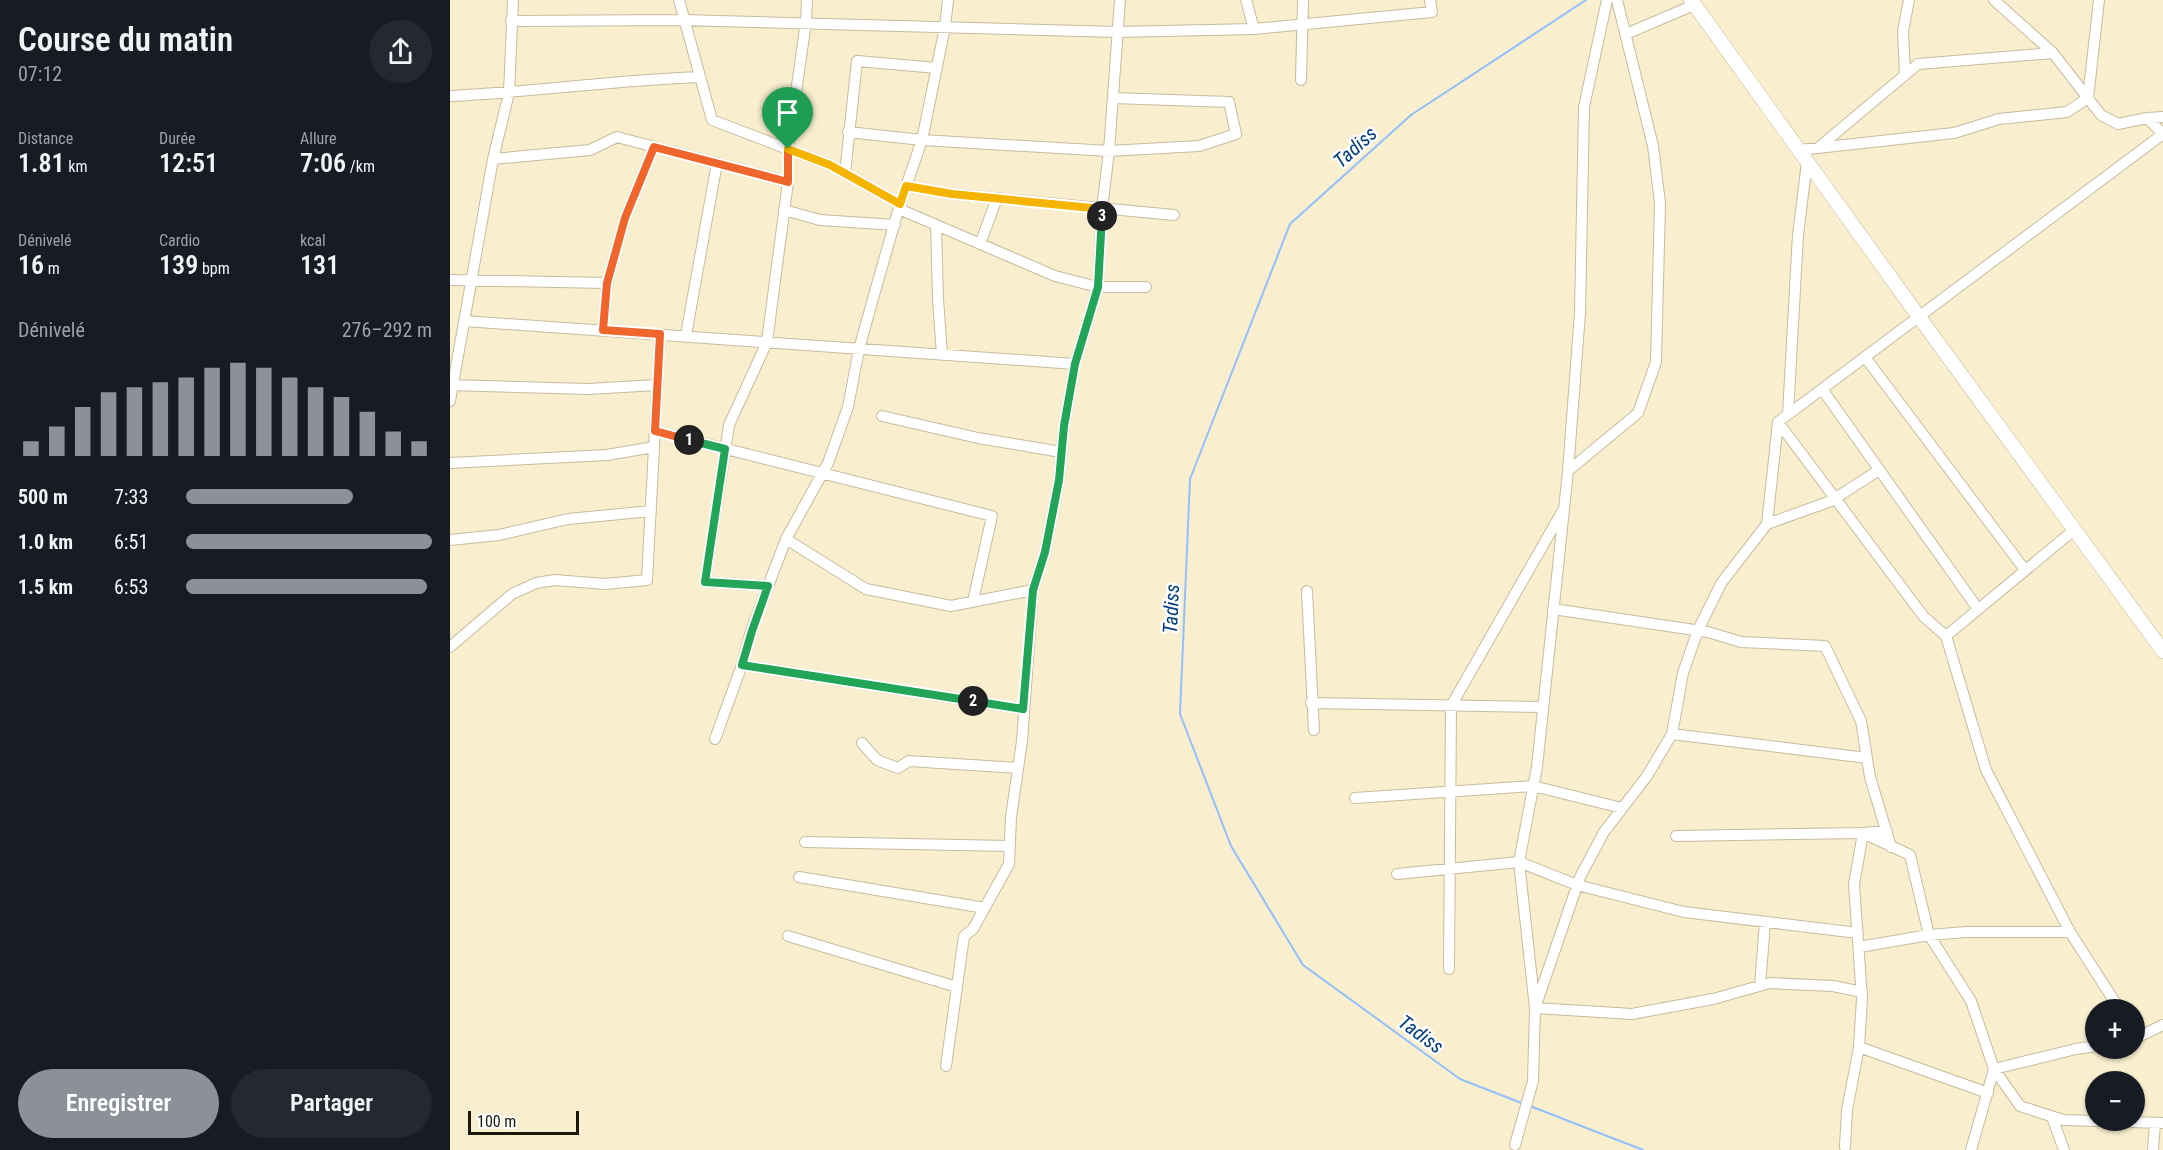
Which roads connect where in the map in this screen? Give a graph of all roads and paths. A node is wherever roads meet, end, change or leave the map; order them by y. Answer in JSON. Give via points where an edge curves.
{"nodes":[{"id":1,"x":513,"y":0,"type":"edge"},
{"id":2,"x":679,"y":0,"type":"edge"},
{"id":3,"x":807,"y":0,"type":"edge"},
{"id":4,"x":948,"y":0,"type":"edge"},
{"id":5,"x":1120,"y":0,"type":"edge"},
{"id":6,"x":1246,"y":0,"type":"edge"},
{"id":7,"x":1303,"y":0,"type":"edge"},
{"id":8,"x":1430,"y":0,"type":"edge"},
{"id":9,"x":1607,"y":0,"type":"edge"},
{"id":10,"x":1617,"y":0,"type":"edge"},
{"id":11,"x":1909,"y":0,"type":"edge"},
{"id":12,"x":1994,"y":0,"type":"edge"},
{"id":13,"x":2099,"y":0,"type":"edge"},
{"id":14,"x":1693,"y":2,"type":"edge"},
{"id":15,"x":683,"y":20,"type":"junction"},
{"id":16,"x":511,"y":21,"type":"junction"},
{"id":17,"x":806,"y":22,"type":"junction"},
{"id":18,"x":1302,"y":25,"type":"junction"},
{"id":19,"x":945,"y":27,"type":"junction"},
{"id":20,"x":1254,"y":29,"type":"junction"},
{"id":21,"x":1118,"y":32,"type":"junction"},
{"id":22,"x":1626,"y":34,"type":"junction"},
{"id":23,"x":2053,"y":53,"type":"junction"},
{"id":24,"x":937,"y":68,"type":"junction"},
{"id":25,"x":1905,"y":75,"type":"junction"},
{"id":26,"x":700,"y":77,"type":"junction"},
{"id":27,"x":1301,"y":80,"type":"dead end"},
{"id":28,"x":509,"y":93,"type":"junction"},
{"id":29,"x":450,"y":96,"type":"edge"},
{"id":30,"x":1113,"y":98,"type":"junction"},
{"id":31,"x":2088,"y":98,"type":"junction"},
{"id":32,"x":2163,"y":117,"type":"edge"},
{"id":33,"x":2147,"y":118,"type":"junction"},
{"id":34,"x":848,"y":132,"type":"junction"},
{"id":35,"x":922,"y":140,"type":"junction"},
{"id":36,"x":654,"y":147,"type":"junction"},
{"id":37,"x":1818,"y":148,"type":"junction"},
{"id":38,"x":788,"y":149,"type":"junction"},
{"id":39,"x":1799,"y":150,"type":"junction"},
{"id":40,"x":1109,"y":151,"type":"junction"},
{"id":41,"x":493,"y":159,"type":"junction"},
{"id":42,"x":1807,"y":162,"type":"junction"},
{"id":43,"x":717,"y":163,"type":"junction"},
{"id":44,"x":845,"y":173,"type":"junction"},
{"id":45,"x":788,"y":182,"type":"junction"},
{"id":46,"x":906,"y":186,"type":"junction"},
{"id":47,"x":997,"y":198,"type":"junction"},
{"id":48,"x":900,"y":206,"type":"junction"},
{"id":49,"x":1102,"y":209,"type":"junction"},
{"id":50,"x":784,"y":210,"type":"junction"},
{"id":51,"x":1174,"y":215,"type":"dead end"},
{"id":52,"x":895,"y":225,"type":"junction"},
{"id":53,"x":936,"y":225,"type":"junction"},
{"id":54,"x":980,"y":244,"type":"junction"},
{"id":55,"x":450,"y":280,"type":"edge"},
{"id":56,"x":471,"y":281,"type":"junction"},
{"id":57,"x":607,"y":283,"type":"junction"},
{"id":58,"x":1098,"y":287,"type":"junction"},
{"id":59,"x":1146,"y":287,"type":"dead end"},
{"id":60,"x":1919,"y":317,"type":"junction"},
{"id":61,"x":464,"y":321,"type":"junction"},
{"id":62,"x":603,"y":330,"type":"junction"},
{"id":63,"x":660,"y":334,"type":"junction"},
{"id":64,"x":686,"y":335,"type":"junction"},
{"id":65,"x":767,"y":342,"type":"junction"},
{"id":66,"x":860,"y":349,"type":"junction"},
{"id":67,"x":942,"y":355,"type":"junction"},
{"id":68,"x":1865,"y":357,"type":"junction"},
{"id":69,"x":1075,"y":364,"type":"junction"},
{"id":70,"x":657,"y":385,"type":"junction"},
{"id":71,"x":451,"y":386,"type":"edge"},
{"id":72,"x":1822,"y":389,"type":"junction"},
{"id":73,"x":450,"y":401,"type":"edge"},
{"id":74,"x":1788,"y":414,"type":"junction"},
{"id":75,"x":882,"y":416,"type":"dead end"},
{"id":76,"x":1778,"y":422,"type":"junction"},
{"id":77,"x":655,"y":431,"type":"junction"},
{"id":78,"x":654,"y":447,"type":"junction"},
{"id":79,"x":725,"y":449,"type":"junction"},
{"id":80,"x":1061,"y":452,"type":"junction"},
{"id":81,"x":450,"y":463,"type":"edge"},
{"id":82,"x":1568,"y":471,"type":"junction"},
{"id":83,"x":1879,"y":471,"type":"junction"},
{"id":84,"x":822,"y":474,"type":"junction"},
{"id":85,"x":1835,"y":498,"type":"junction"},
{"id":86,"x":1564,"y":508,"type":"junction"},
{"id":87,"x":651,"y":510,"type":"junction"},
{"id":88,"x":1767,"y":524,"type":"junction"},
{"id":89,"x":2074,"y":530,"type":"junction"},
{"id":90,"x":786,"y":539,"type":"junction"},
{"id":91,"x":450,"y":540,"type":"edge"},
{"id":92,"x":2025,"y":570,"type":"junction"},
{"id":93,"x":768,"y":586,"type":"junction"},
{"id":94,"x":1033,"y":590,"type":"junction"},
{"id":95,"x":1307,"y":591,"type":"dead end"},
{"id":96,"x":973,"y":601,"type":"junction"},
{"id":97,"x":1553,"y":609,"type":"junction"},
{"id":98,"x":1978,"y":609,"type":"junction"},
{"id":99,"x":1698,"y":630,"type":"junction"},
{"id":100,"x":1946,"y":636,"type":"junction"},
{"id":101,"x":450,"y":647,"type":"edge"},
{"id":102,"x":2163,"y":651,"type":"edge"},
{"id":103,"x":742,"y":665,"type":"junction"},
{"id":104,"x":1311,"y":703,"type":"junction"},
{"id":105,"x":1451,"y":706,"type":"junction"},
{"id":106,"x":1543,"y":707,"type":"junction"},
{"id":107,"x":1023,"y":709,"type":"junction"},
{"id":108,"x":1314,"y":730,"type":"dead end"},
{"id":109,"x":1672,"y":734,"type":"junction"},
{"id":110,"x":715,"y":739,"type":"dead end"},
{"id":111,"x":862,"y":743,"type":"dead end"},
{"id":112,"x":1867,"y":758,"type":"junction"},
{"id":113,"x":1018,"y":768,"type":"junction"},
{"id":114,"x":1533,"y":786,"type":"junction"},
{"id":115,"x":1452,"y":792,"type":"junction"},
{"id":116,"x":1354,"y":798,"type":"dead end"},
{"id":117,"x":1622,"y":808,"type":"junction"},
{"id":118,"x":1887,"y":831,"type":"junction"},
{"id":119,"x":1863,"y":833,"type":"junction"},
{"id":120,"x":1676,"y":836,"type":"dead end"},
{"id":121,"x":806,"y":842,"type":"dead end"},
{"id":122,"x":1010,"y":846,"type":"junction"},
{"id":123,"x":1892,"y":847,"type":"junction"},
{"id":124,"x":1519,"y":862,"type":"junction"},
{"id":125,"x":1449,"y":869,"type":"junction"},
{"id":126,"x":1397,"y":874,"type":"dead end"},
{"id":127,"x":799,"y":877,"type":"dead end"},
{"id":128,"x":1576,"y":885,"type":"junction"},
{"id":129,"x":985,"y":908,"type":"junction"},
{"id":130,"x":1765,"y":922,"type":"junction"},
{"id":131,"x":2070,"y":932,"type":"junction"},
{"id":132,"x":1858,"y":933,"type":"junction"},
{"id":133,"x":1929,"y":935,"type":"junction"},
{"id":134,"x":788,"y":936,"type":"dead end"},
{"id":135,"x":1859,"y":947,"type":"junction"},
{"id":136,"x":1449,"y":969,"type":"dead end"},
{"id":137,"x":1760,"y":986,"type":"junction"},
{"id":138,"x":957,"y":987,"type":"junction"},
{"id":139,"x":1862,"y":992,"type":"junction"},
{"id":140,"x":2113,"y":999,"type":"edge"},
{"id":141,"x":1535,"y":1008,"type":"junction"},
{"id":142,"x":2163,"y":1024,"type":"edge"},
{"id":143,"x":2145,"y":1033,"type":"edge"},
{"id":144,"x":1859,"y":1047,"type":"junction"},
{"id":145,"x":2085,"y":1047,"type":"edge"},
{"id":146,"x":946,"y":1066,"type":"dead end"},
{"id":147,"x":1995,"y":1070,"type":"junction"},
{"id":148,"x":1988,"y":1093,"type":"junction"},
{"id":149,"x":2052,"y":1117,"type":"junction"},
{"id":150,"x":2159,"y":1123,"type":"edge"},
{"id":151,"x":1515,"y":1145,"type":"dead end"},
{"id":152,"x":1845,"y":1147,"type":"dead end"},
{"id":153,"x":1971,"y":1150,"type":"edge"},
{"id":154,"x":2064,"y":1150,"type":"edge"},
{"id":155,"x":2153,"y":1150,"type":"edge"}],
"edges":[{"from":1,"to":16,"type":"street"},
{"from":2,"to":15,"type":"street"},
{"from":3,"to":17,"type":"street"},
{"from":4,"to":19,"type":"street"},
{"from":5,"to":21,"type":"street"},
{"from":6,"to":20,"type":"street"},
{"from":7,"to":18,"type":"street"},
{"from":8,"to":18,"type":"street","via":[[1432,12]]},
{"from":9,"to":82,"type":"street","via":[[1584,107],[1580,313]]},
{"from":10,"to":22,"type":"street"},
{"from":11,"to":25,"type":"street","via":[[1903,31]]},
{"from":12,"to":23,"type":"street"},
{"from":13,"to":31,"type":"street"},
{"from":14,"to":22,"type":"street"},
{"from":14,"to":39,"type":"main road"},
{"from":15,"to":16,"type":"street"},
{"from":15,"to":17,"type":"street"},
{"from":15,"to":26,"type":"street"},
{"from":16,"to":28,"type":"street"},
{"from":17,"to":19,"type":"street"},
{"from":17,"to":38,"type":"street"},
{"from":18,"to":20,"type":"street"},
{"from":18,"to":27,"type":"street"},
{"from":19,"to":21,"type":"street"},
{"from":19,"to":24,"type":"street"},
{"from":20,"to":21,"type":"street"},
{"from":21,"to":30,"type":"street"},
{"from":22,"to":82,"type":"street","via":[[1653,146],[1660,203],[1656,362],[1638,413]]},
{"from":23,"to":25,"type":"street","via":[[1918,64]]},
{"from":23,"to":31,"type":"street"},
{"from":24,"to":34,"type":"street","via":[[857,61]]},
{"from":24,"to":35,"type":"street"},
{"from":25,"to":37,"type":"street"},
{"from":26,"to":28,"type":"street"},
{"from":26,"to":38,"type":"street","via":[[712,120]]},
{"from":28,"to":29,"type":"street"},
{"from":28,"to":41,"type":"street"},
{"from":30,"to":40,"type":"street"},
{"from":30,"to":40,"type":"street","via":[[1229,102],[1236,134],[1199,146]]},
{"from":31,"to":33,"type":"street","via":[[2101,115],[2118,124]]},
{"from":31,"to":37,"type":"street","via":[[2067,112],[1999,119],[1954,133]]},
{"from":32,"to":33,"type":"street"},
{"from":33,"to":60,"type":"street","via":[[2163,134]]},
{"from":34,"to":35,"type":"street"},
{"from":34,"to":44,"type":"street"},
{"from":35,"to":40,"type":"street"},
{"from":35,"to":46,"type":"street"},
{"from":36,"to":41,"type":"street","via":[[617,137],[590,150]]},
{"from":36,"to":43,"type":"street"},
{"from":36,"to":57,"type":"street","via":[[625,218]]},
{"from":37,"to":39,"type":"street"},
{"from":38,"to":44,"type":"street"},
{"from":38,"to":45,"type":"street"},
{"from":39,"to":42,"type":"main road"},
{"from":40,"to":49,"type":"street"},
{"from":41,"to":56,"type":"street"},
{"from":42,"to":60,"type":"main road"},
{"from":42,"to":74,"type":"street","via":[[1798,235]]},
{"from":43,"to":45,"type":"street"},
{"from":43,"to":64,"type":"street"},
{"from":44,"to":48,"type":"street"},
{"from":45,"to":50,"type":"street"},
{"from":46,"to":47,"type":"street"},
{"from":46,"to":48,"type":"street"},
{"from":47,"to":49,"type":"street"},
{"from":47,"to":54,"type":"street"},
{"from":48,"to":52,"type":"street"},
{"from":48,"to":53,"type":"street"},
{"from":49,"to":51,"type":"street"},
{"from":49,"to":58,"type":"street"},
{"from":50,"to":52,"type":"street","via":[[820,220]]},
{"from":50,"to":65,"type":"street"},
{"from":52,"to":66,"type":"street"},
{"from":53,"to":54,"type":"street"},
{"from":53,"to":67,"type":"street"},
{"from":54,"to":58,"type":"street","via":[[1055,276]]},
{"from":55,"to":56,"type":"street"},
{"from":56,"to":57,"type":"street"},
{"from":56,"to":61,"type":"street"},
{"from":57,"to":62,"type":"street"},
{"from":58,"to":59,"type":"street"},
{"from":58,"to":69,"type":"street"},
{"from":60,"to":68,"type":"street"},
{"from":60,"to":89,"type":"main road"},
{"from":61,"to":62,"type":"street"},
{"from":61,"to":71,"type":"street"},
{"from":62,"to":63,"type":"street"},
{"from":63,"to":64,"type":"street"},
{"from":63,"to":70,"type":"street"},
{"from":64,"to":65,"type":"street"},
{"from":65,"to":66,"type":"street"},
{"from":65,"to":79,"type":"street","via":[[729,425]]},
{"from":66,"to":67,"type":"street"},
{"from":66,"to":84,"type":"street","via":[[848,407]]},
{"from":67,"to":69,"type":"street"},
{"from":68,"to":72,"type":"street"},
{"from":68,"to":92,"type":"street"},
{"from":69,"to":80,"type":"street"},
{"from":70,"to":71,"type":"street","via":[[588,389]]},
{"from":70,"to":77,"type":"street"},
{"from":71,"to":73,"type":"street"},
{"from":72,"to":74,"type":"street"},
{"from":72,"to":83,"type":"street"},
{"from":74,"to":76,"type":"street"},
{"from":75,"to":80,"type":"street"},
{"from":76,"to":85,"type":"street"},
{"from":76,"to":88,"type":"street"},
{"from":77,"to":78,"type":"street"},
{"from":77,"to":79,"type":"street"},
{"from":78,"to":81,"type":"street","via":[[607,455]]},
{"from":78,"to":87,"type":"street"},
{"from":79,"to":84,"type":"street"},
{"from":79,"to":93,"type":"street","via":[[705,582]]},
{"from":80,"to":94,"type":"street","via":[[1045,552]]},
{"from":82,"to":86,"type":"street"},
{"from":83,"to":85,"type":"street"},
{"from":83,"to":98,"type":"street"},
{"from":84,"to":90,"type":"street"},
{"from":84,"to":96,"type":"street","via":[[992,516]]},
{"from":85,"to":88,"type":"street"},
{"from":85,"to":100,"type":"street","via":[[1924,616]]},
{"from":86,"to":97,"type":"street"},
{"from":86,"to":105,"type":"street"},
{"from":87,"to":91,"type":"street","via":[[568,519],[499,535]]},
{"from":87,"to":101,"type":"street","via":[[647,580],[605,584],[555,579],[536,583],[512,594]]},
{"from":88,"to":99,"type":"street","via":[[1722,582]]},
{"from":89,"to":92,"type":"street"},
{"from":89,"to":102,"type":"main road"},
{"from":90,"to":93,"type":"street"},
{"from":90,"to":96,"type":"street","via":[[866,589],[951,606]]},
{"from":92,"to":98,"type":"street"},
{"from":93,"to":103,"type":"street"},
{"from":94,"to":96,"type":"street"},
{"from":94,"to":107,"type":"street"},
{"from":95,"to":104,"type":"street"},
{"from":97,"to":99,"type":"street"},
{"from":97,"to":106,"type":"street"},
{"from":98,"to":100,"type":"street"},
{"from":99,"to":109,"type":"street","via":[[1683,673]]},
{"from":99,"to":112,"type":"street","via":[[1741,642],[1825,646],[1861,721]]},
{"from":100,"to":131,"type":"street","via":[[1986,770]]},
{"from":103,"to":107,"type":"street"},
{"from":103,"to":110,"type":"street"},
{"from":104,"to":105,"type":"street"},
{"from":104,"to":108,"type":"street"},
{"from":105,"to":106,"type":"street"},
{"from":105,"to":115,"type":"street"},
{"from":106,"to":114,"type":"street"},
{"from":107,"to":113,"type":"street"},
{"from":109,"to":112,"type":"street"},
{"from":109,"to":117,"type":"street"},
{"from":111,"to":113,"type":"street","via":[[877,760],[898,768],[909,761]]},
{"from":112,"to":118,"type":"street"},
{"from":113,"to":122,"type":"street"},
{"from":114,"to":115,"type":"street"},
{"from":114,"to":117,"type":"street"},
{"from":114,"to":124,"type":"street"},
{"from":115,"to":116,"type":"street"},
{"from":115,"to":125,"type":"street"},
{"from":117,"to":128,"type":"street","via":[[1604,832]]},
{"from":118,"to":119,"type":"street"},
{"from":118,"to":123,"type":"street"},
{"from":119,"to":120,"type":"street"},
{"from":119,"to":123,"type":"street"},
{"from":119,"to":132,"type":"street","via":[[1854,884]]},
{"from":121,"to":122,"type":"street"},
{"from":122,"to":129,"type":"street","via":[[1009,864]]},
{"from":123,"to":133,"type":"street","via":[[1910,855]]},
{"from":124,"to":125,"type":"street"},
{"from":124,"to":128,"type":"street"},
{"from":124,"to":141,"type":"street"},
{"from":125,"to":126,"type":"street"},
{"from":125,"to":136,"type":"street"},
{"from":127,"to":129,"type":"street"},
{"from":128,"to":130,"type":"street","via":[[1684,912]]},
{"from":128,"to":141,"type":"street"},
{"from":129,"to":138,"type":"street","via":[[964,936]]},
{"from":130,"to":132,"type":"street"},
{"from":130,"to":137,"type":"street"},
{"from":131,"to":133,"type":"street"},
{"from":131,"to":140,"type":"street"},
{"from":132,"to":135,"type":"street"},
{"from":133,"to":135,"type":"street"},
{"from":133,"to":147,"type":"street","via":[[1971,1001]]},
{"from":134,"to":138,"type":"street"},
{"from":135,"to":139,"type":"street"},
{"from":137,"to":139,"type":"street","via":[[1833,986]]},
{"from":137,"to":141,"type":"street","via":[[1632,1014]]},
{"from":138,"to":146,"type":"street"},
{"from":139,"to":144,"type":"street"},
{"from":141,"to":151,"type":"street","via":[[1533,1081]]},
{"from":142,"to":143,"type":"street"},
{"from":144,"to":148,"type":"street"},
{"from":144,"to":152,"type":"street","via":[[1847,1110]]},
{"from":145,"to":147,"type":"street"},
{"from":147,"to":148,"type":"street"},
{"from":147,"to":149,"type":"street","via":[[2020,1106]]},
{"from":148,"to":153,"type":"street"},
{"from":149,"to":150,"type":"street"},
{"from":149,"to":154,"type":"street"},
{"from":150,"to":155,"type":"street"}]}
